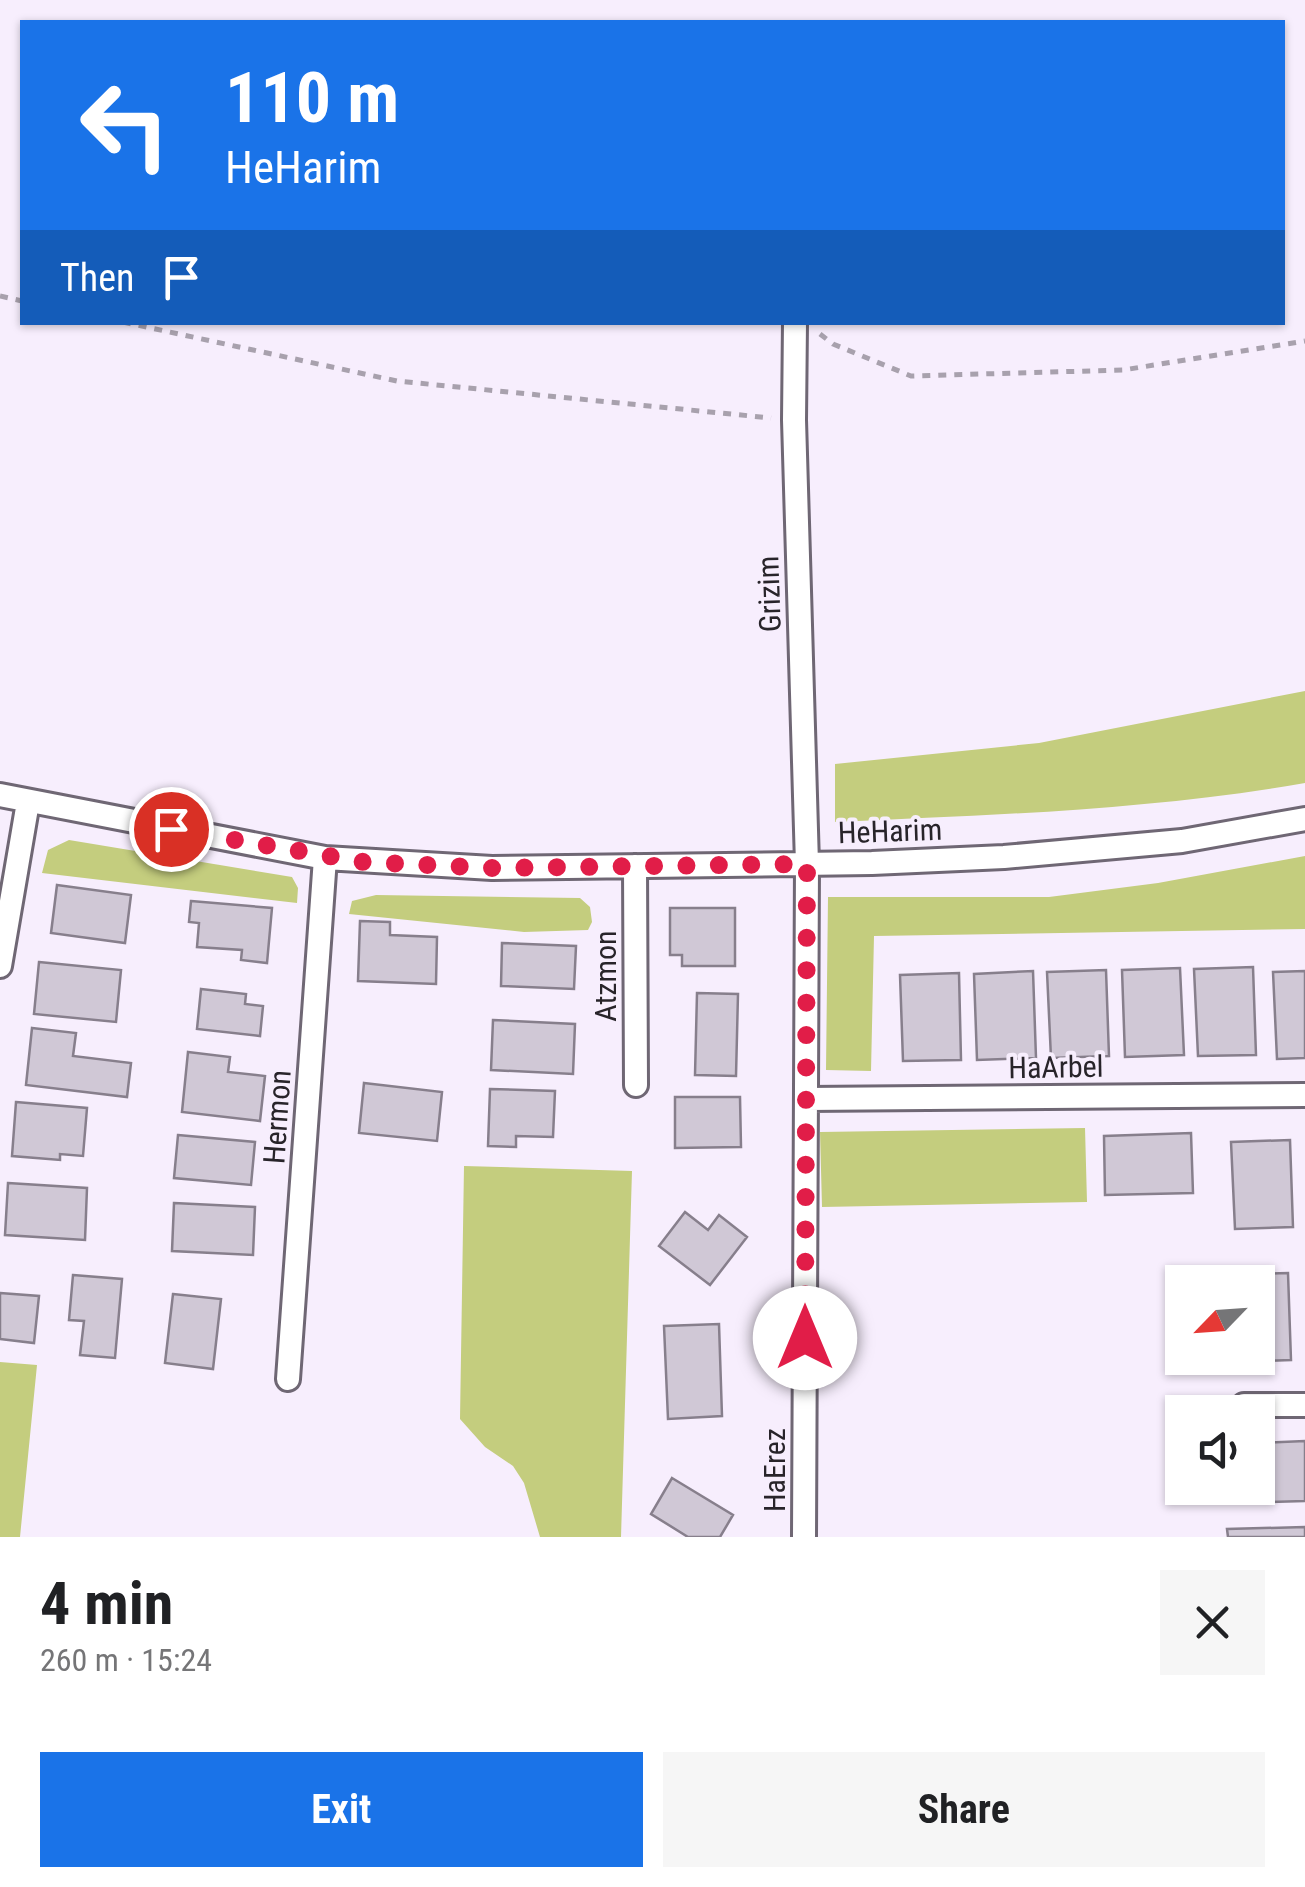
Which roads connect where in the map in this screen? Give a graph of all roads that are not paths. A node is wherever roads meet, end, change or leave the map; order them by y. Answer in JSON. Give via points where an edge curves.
{"nodes":[{"id":1,"x":796,"y":325,"type":"edge"},
{"id":2,"x":0,"y":795,"type":"edge"},
{"id":3,"x":28,"y":802,"type":"junction"},
{"id":4,"x":1305,"y":819,"type":"edge"},
{"id":5,"x":325,"y":858,"type":"junction"},
{"id":6,"x":807,"y":864,"type":"junction"},
{"id":7,"x":634,"y":866,"type":"junction"},
{"id":8,"x":0,"y":966,"type":"edge"},
{"id":9,"x":636,"y":1085,"type":"dead end"},
{"id":10,"x":1305,"y":1094,"type":"edge"},
{"id":11,"x":807,"y":1099,"type":"junction"},
{"id":12,"x":288,"y":1380,"type":"dead end"},
{"id":13,"x":1275,"y":1405,"type":"edge"},
{"id":14,"x":1305,"y":1405,"type":"edge"},
{"id":15,"x":804,"y":1537,"type":"edge"}],
"edges":[{"from":1,"to":6,"type":"street","name":"Grizim"},
{"from":2,"to":3,"type":"street","name":"HeHarim"},
{"from":3,"to":5,"type":"street","name":"HeHarim"},
{"from":3,"to":8,"type":"street"},
{"from":4,"to":6,"type":"street","name":"HeHarim","via":[[1097,850]]},
{"from":5,"to":7,"type":"street","name":"HeHarim","via":[[492,868]]},
{"from":5,"to":12,"type":"street","name":"Hermon"},
{"from":6,"to":7,"type":"street","name":"HeHarim"},
{"from":6,"to":11,"type":"street","name":"HaErez"},
{"from":7,"to":9,"type":"street","name":"Atzmon"},
{"from":10,"to":11,"type":"street","name":"HaArbel"},
{"from":11,"to":15,"type":"street","name":"HaErez"},
{"from":13,"to":14,"type":"street"}]}
